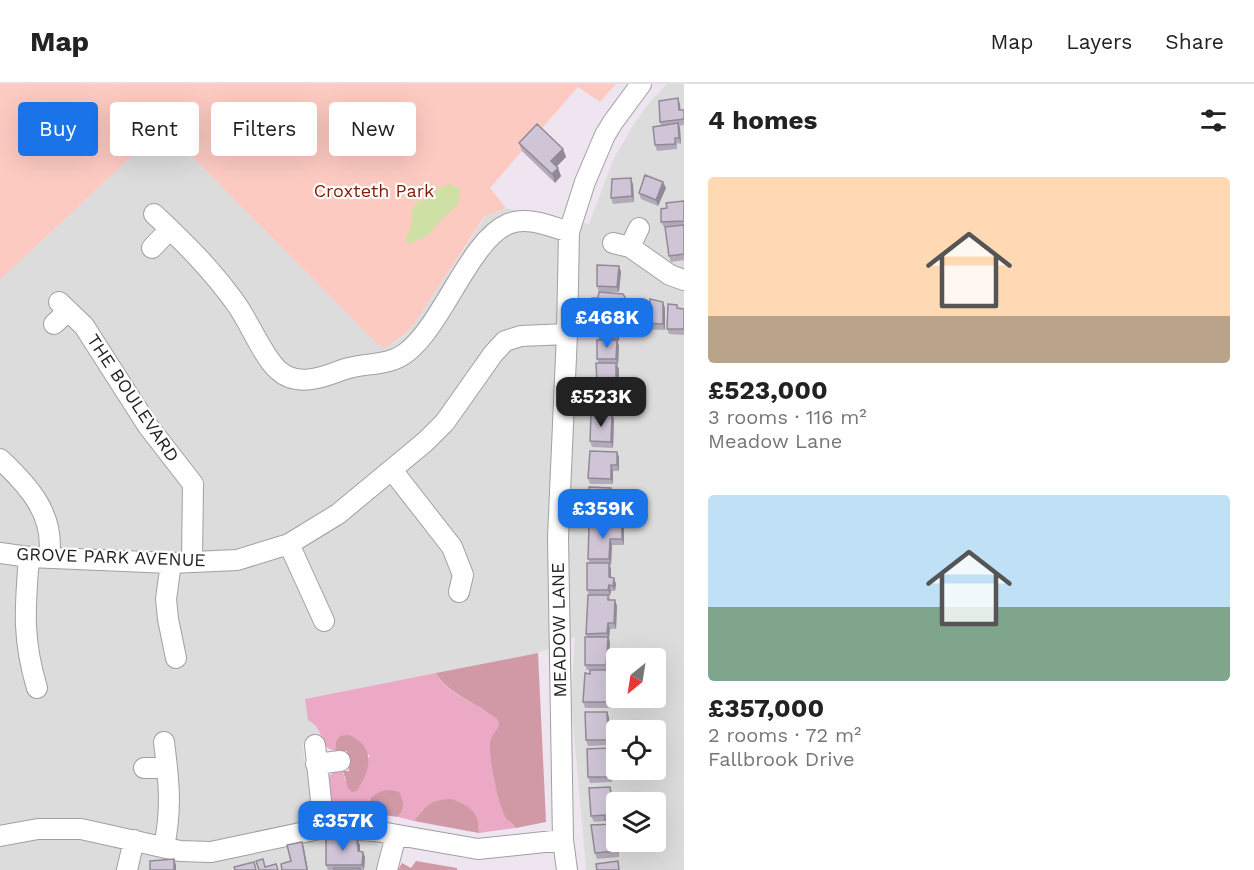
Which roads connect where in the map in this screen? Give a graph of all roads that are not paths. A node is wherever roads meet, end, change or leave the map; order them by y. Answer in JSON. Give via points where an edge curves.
{"nodes":[{"id":1,"x":642,"y":84,"type":"edge"},
{"id":2,"x":154,"y":214,"type":"dead end"},
{"id":3,"x":639,"y":228,"type":"dead end"},
{"id":4,"x":170,"y":229,"type":"junction"},
{"id":5,"x":569,"y":232,"type":"junction"},
{"id":6,"x":152,"y":248,"type":"dead end"},
{"id":7,"x":684,"y":280,"type":"edge"},
{"id":8,"x":60,"y":312,"type":"dead end"},
{"id":9,"x":567,"y":334,"type":"junction"},
{"id":10,"x":0,"y":459,"type":"edge"},
{"id":11,"x":392,"y":470,"type":"junction"},
{"id":12,"x":289,"y":544,"type":"junction"},
{"id":13,"x":0,"y":553,"type":"edge"},
{"id":14,"x":39,"y":556,"type":"junction"},
{"id":15,"x":192,"y":561,"type":"junction"},
{"id":16,"x":171,"y":563,"type":"junction"},
{"id":17,"x":459,"y":592,"type":"dead end"},
{"id":18,"x":324,"y":621,"type":"dead end"},
{"id":19,"x":176,"y":658,"type":"dead end"},
{"id":20,"x":37,"y":688,"type":"dead end"},
{"id":21,"x":165,"y":742,"type":"dead end"},
{"id":22,"x":339,"y":761,"type":"dead end"},
{"id":23,"x":144,"y":768,"type":"dead end"},
{"id":24,"x":167,"y":768,"type":"junction"},
{"id":25,"x":324,"y":828,"type":"junction"},
{"id":26,"x":396,"y":835,"type":"junction"},
{"id":27,"x":0,"y":836,"type":"edge"},
{"id":28,"x":134,"y":840,"type":"junction"},
{"id":29,"x":563,"y":840,"type":"junction"},
{"id":30,"x":164,"y":847,"type":"junction"},
{"id":31,"x":127,"y":870,"type":"edge"},
{"id":32,"x":387,"y":870,"type":"edge"},
{"id":33,"x":567,"y":870,"type":"edge"}],
"edges":[{"from":1,"to":5,"type":"street","name":"MEADOW LANE","via":[[605,135]]},
{"from":2,"to":4,"type":"street"},
{"from":3,"to":7,"type":"street","via":[[621,245]]},
{"from":4,"to":5,"type":"street","via":[[219,281],[278,371],[311,380],[406,353],[429,328],[479,251],[506,225],[530,221]]},
{"from":4,"to":6,"type":"street"},
{"from":5,"to":9,"type":"street","name":"MEADOW LANE"},
{"from":8,"to":15,"type":"street","name":"THE BOULEVARD","via":[[84,326],[148,426],[193,484]]},
{"from":9,"to":11,"type":"street","name":"GROVE PARK AVENUE","via":[[521,336],[505,341],[445,422]]},
{"from":9,"to":29,"type":"street","name":"MEADOW LANE","via":[[558,537]]},
{"from":10,"to":14,"type":"street","via":[[47,519],[51,541]]},
{"from":11,"to":12,"type":"street","name":"GROVE PARK AVENUE","via":[[338,514]]},
{"from":11,"to":17,"type":"street","via":[[452,547],[463,575]]},
{"from":12,"to":15,"type":"street","name":"GROVE PARK AVENUE","via":[[237,560]]},
{"from":12,"to":18,"type":"street"},
{"from":13,"to":14,"type":"street","name":"GROVE PARK AVENUE"},
{"from":14,"to":16,"type":"street","name":"GROVE PARK AVENUE"},
{"from":14,"to":20,"type":"street","via":[[25,610],[25,638]]},
{"from":15,"to":16,"type":"street","name":"GROVE PARK AVENUE"},
{"from":16,"to":19,"type":"street","via":[[166,599]]},
{"from":21,"to":24,"type":"street"},
{"from":22,"to":25,"type":"street","via":[[315,755]]},
{"from":23,"to":24,"type":"street"},
{"from":24,"to":30,"type":"street","via":[[170,800]]},
{"from":25,"to":26,"type":"street"},
{"from":25,"to":30,"type":"street","via":[[211,852]]},
{"from":26,"to":29,"type":"street","via":[[478,849]]},
{"from":26,"to":32,"type":"street"},
{"from":27,"to":28,"type":"street","via":[[63,828]]},
{"from":28,"to":30,"type":"street"},
{"from":28,"to":31,"type":"street"},
{"from":29,"to":33,"type":"street","name":"MEADOW LANE"}]}
